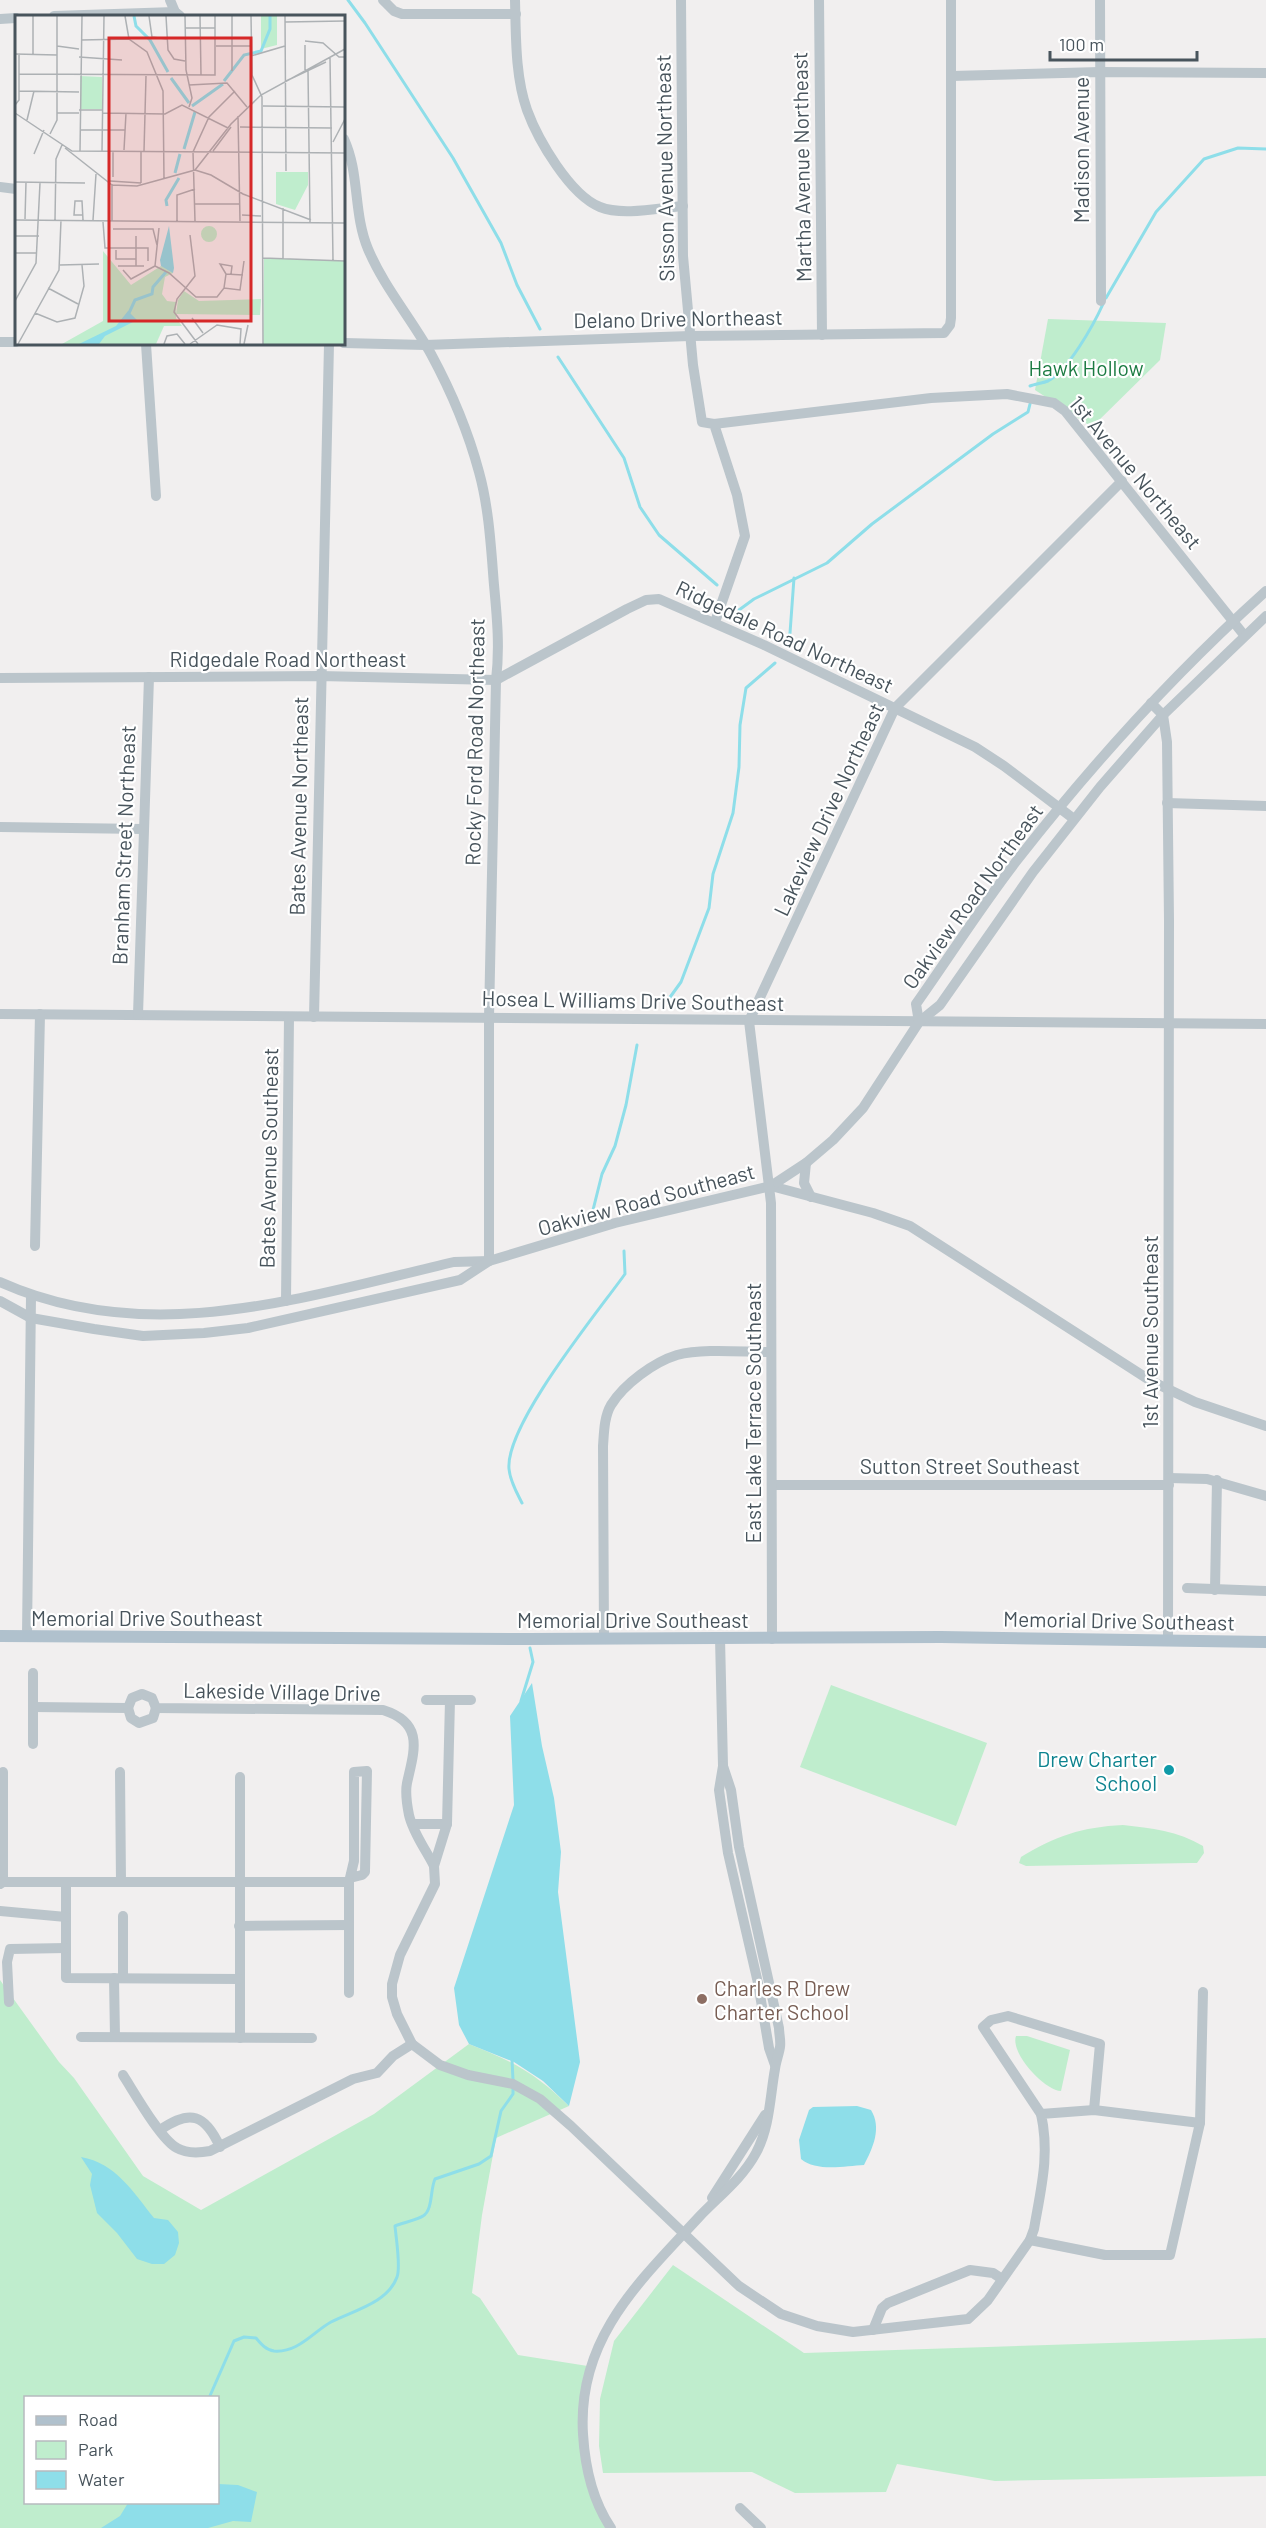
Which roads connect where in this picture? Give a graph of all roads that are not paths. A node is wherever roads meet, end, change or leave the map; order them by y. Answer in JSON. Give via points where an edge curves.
{"nodes":[{"id":1,"x":170,"y":0,"type":"edge"},
{"id":2,"x":383,"y":0,"type":"edge"},
{"id":3,"x":515,"y":0,"type":"edge"},
{"id":4,"x":681,"y":0,"type":"edge"},
{"id":5,"x":819,"y":0,"type":"edge"},
{"id":6,"x":951,"y":0,"type":"edge"},
{"id":7,"x":1100,"y":0,"type":"edge"},
{"id":8,"x":177,"y":14,"type":"edge"},
{"id":9,"x":516,"y":14,"type":"junction"},
{"id":10,"x":116,"y":15,"type":"edge"},
{"id":11,"x":15,"y":18,"type":"edge"},
{"id":12,"x":0,"y":19,"type":"edge"},
{"id":13,"x":1100,"y":72,"type":"junction"},
{"id":14,"x":1266,"y":73,"type":"edge"},
{"id":15,"x":952,"y":76,"type":"junction"},
{"id":16,"x":345,"y":142,"type":"edge"},
{"id":17,"x":0,"y":187,"type":"edge"},
{"id":18,"x":15,"y":189,"type":"edge"},
{"id":19,"x":683,"y":206,"type":"junction"},
{"id":20,"x":1101,"y":301,"type":"dead end"},
{"id":21,"x":822,"y":334,"type":"junction"},
{"id":22,"x":690,"y":336,"type":"junction"},
{"id":23,"x":345,"y":344,"type":"edge"},
{"id":24,"x":146,"y":345,"type":"edge"},
{"id":25,"x":329,"y":345,"type":"edge"},
{"id":26,"x":425,"y":345,"type":"junction"},
{"id":27,"x":714,"y":424,"type":"junction"},
{"id":28,"x":1122,"y":481,"type":"junction"},
{"id":29,"x":156,"y":496,"type":"dead end"},
{"id":30,"x":1266,"y":591,"type":"edge"},
{"id":31,"x":1266,"y":616,"type":"edge"},
{"id":32,"x":715,"y":622,"type":"junction"},
{"id":33,"x":1232,"y":622,"type":"junction"},
{"id":34,"x":1244,"y":636,"type":"junction"},
{"id":35,"x":321,"y":676,"type":"junction"},
{"id":36,"x":149,"y":677,"type":"junction"},
{"id":37,"x":0,"y":678,"type":"edge"},
{"id":38,"x":496,"y":680,"type":"junction"},
{"id":39,"x":1151,"y":703,"type":"junction"},
{"id":40,"x":895,"y":708,"type":"junction"},
{"id":41,"x":1163,"y":716,"type":"junction"},
{"id":42,"x":1167,"y":803,"type":"junction"},
{"id":43,"x":1266,"y":806,"type":"edge"},
{"id":44,"x":1060,"y":808,"type":"junction"},
{"id":45,"x":1074,"y":819,"type":"junction"},
{"id":46,"x":0,"y":827,"type":"edge"},
{"id":47,"x":143,"y":829,"type":"junction"},
{"id":48,"x":0,"y":1014,"type":"edge"},
{"id":49,"x":40,"y":1014,"type":"junction"},
{"id":50,"x":138,"y":1015,"type":"junction"},
{"id":51,"x":289,"y":1017,"type":"junction"},
{"id":52,"x":314,"y":1017,"type":"junction"},
{"id":53,"x":489,"y":1018,"type":"junction"},
{"id":54,"x":749,"y":1021,"type":"junction"},
{"id":55,"x":919,"y":1022,"type":"junction"},
{"id":56,"x":1168,"y":1024,"type":"junction"},
{"id":57,"x":1266,"y":1024,"type":"edge"},
{"id":58,"x":806,"y":1163,"type":"junction"},
{"id":59,"x":771,"y":1186,"type":"junction"},
{"id":60,"x":811,"y":1197,"type":"junction"},
{"id":61,"x":34,"y":1246,"type":"dead end"},
{"id":62,"x":489,"y":1262,"type":"junction"},
{"id":63,"x":0,"y":1282,"type":"edge"},
{"id":64,"x":31,"y":1296,"type":"junction"},
{"id":65,"x":0,"y":1300,"type":"edge"},
{"id":66,"x":286,"y":1301,"type":"junction"},
{"id":67,"x":31,"y":1318,"type":"junction"},
{"id":68,"x":770,"y":1352,"type":"junction"},
{"id":69,"x":1170,"y":1391,"type":"junction"},
{"id":70,"x":1266,"y":1426,"type":"edge"},
{"id":71,"x":1217,"y":1480,"type":"junction"},
{"id":72,"x":1168,"y":1482,"type":"junction"},
{"id":73,"x":772,"y":1485,"type":"junction"},
{"id":74,"x":1265,"y":1492,"type":"edge"},
{"id":75,"x":1187,"y":1588,"type":"dead end"},
{"id":76,"x":1215,"y":1590,"type":"junction"},
{"id":77,"x":1266,"y":1591,"type":"edge"},
{"id":78,"x":0,"y":1636,"type":"edge"},
{"id":79,"x":27,"y":1636,"type":"junction"},
{"id":80,"x":604,"y":1638,"type":"junction"},
{"id":81,"x":720,"y":1638,"type":"junction"},
{"id":82,"x":772,"y":1639,"type":"junction"},
{"id":83,"x":1168,"y":1641,"type":"junction"},
{"id":84,"x":1266,"y":1642,"type":"edge"},
{"id":85,"x":33,"y":1673,"type":"dead end"},
{"id":86,"x":426,"y":1700,"type":"dead end"},
{"id":87,"x":450,"y":1700,"type":"junction"},
{"id":88,"x":471,"y":1700,"type":"dead end"},
{"id":89,"x":33,"y":1707,"type":"junction"},
{"id":90,"x":128,"y":1708,"type":"junction"},
{"id":91,"x":156,"y":1708,"type":"junction"},
{"id":92,"x":33,"y":1744,"type":"dead end"},
{"id":93,"x":367,"y":1771,"type":"dead end"},
{"id":94,"x":3,"y":1772,"type":"dead end"},
{"id":95,"x":120,"y":1772,"type":"dead end"},
{"id":96,"x":240,"y":1777,"type":"dead end"},
{"id":97,"x":413,"y":1824,"type":"junction"},
{"id":98,"x":447,"y":1824,"type":"junction"},
{"id":99,"x":434,"y":1866,"type":"junction"},
{"id":100,"x":349,"y":1880,"type":"junction"},
{"id":101,"x":66,"y":1882,"type":"junction"},
{"id":102,"x":121,"y":1882,"type":"junction"},
{"id":103,"x":238,"y":1882,"type":"junction"},
{"id":104,"x":2,"y":1883,"type":"edge"},
{"id":105,"x":0,"y":1911,"type":"edge"},
{"id":106,"x":123,"y":1916,"type":"dead end"},
{"id":107,"x":66,"y":1917,"type":"junction"},
{"id":108,"x":349,"y":1925,"type":"junction"},
{"id":109,"x":239,"y":1926,"type":"junction"},
{"id":110,"x":66,"y":1948,"type":"junction"},
{"id":111,"x":119,"y":1978,"type":"junction"},
{"id":112,"x":239,"y":1979,"type":"junction"},
{"id":113,"x":1203,"y":1992,"type":"dead end"},
{"id":114,"x":350,"y":1993,"type":"dead end"},
{"id":115,"x":9,"y":2002,"type":"dead end"},
{"id":116,"x":81,"y":2037,"type":"dead end"},
{"id":117,"x":115,"y":2037,"type":"junction"},
{"id":118,"x":240,"y":2038,"type":"junction"},
{"id":119,"x":312,"y":2038,"type":"dead end"},
{"id":120,"x":412,"y":2044,"type":"junction"},
{"id":121,"x":123,"y":2075,"type":"dead end"},
{"id":122,"x":1094,"y":2110,"type":"junction"},
{"id":123,"x":1041,"y":2114,"type":"junction"},
{"id":124,"x":1200,"y":2123,"type":"junction"},
{"id":125,"x":160,"y":2130,"type":"junction"},
{"id":126,"x":220,"y":2147,"type":"junction"},
{"id":127,"x":686,"y":2234,"type":"junction"},
{"id":128,"x":1029,"y":2240,"type":"junction"},
{"id":129,"x":1002,"y":2279,"type":"junction"},
{"id":130,"x":873,"y":2330,"type":"junction"},
{"id":131,"x":740,"y":2508,"type":"dead end"},
{"id":132,"x":611,"y":2528,"type":"edge"},
{"id":133,"x":761,"y":2528,"type":"edge"}],
"edges":[{"from":1,"to":8,"type":"street"},
{"from":2,"to":9,"type":"street","via":[[402,14]]},
{"from":3,"to":9,"type":"street"},
{"from":4,"to":19,"type":"street","name":"Sisson Avenue Northeast"},
{"from":5,"to":21,"type":"street","name":"Martha Avenue Northeast"},
{"from":6,"to":15,"type":"street"},
{"from":7,"to":13,"type":"street","name":"Madison Avenue"},
{"from":8,"to":10,"type":"street"},
{"from":9,"to":19,"type":"street","via":[[519,72],[527,110],[555,163],[579,194],[601,207],[633,211]]},
{"from":11,"to":12,"type":"street"},
{"from":13,"to":14,"type":"street"},
{"from":13,"to":15,"type":"street"},
{"from":13,"to":20,"type":"street","name":"Madison Avenue"},
{"from":15,"to":21,"type":"street","name":"Delano Drive Northeast","via":[[950,325],[944,333]]},
{"from":16,"to":26,"type":"street","name":"Rocky Ford Road Northeast","via":[[354,166],[358,219],[368,247]]},
{"from":17,"to":18,"type":"street"},
{"from":19,"to":22,"type":"street","name":"Sisson Avenue Northeast"},
{"from":21,"to":22,"type":"street","name":"Delano Drive Northeast"},
{"from":22,"to":26,"type":"street","name":"Delano Drive Northeast"},
{"from":22,"to":27,"type":"street","name":"Sisson Avenue Northeast","via":[[702,422]]},
{"from":23,"to":26,"type":"street","name":"Delano Drive Northeast"},
{"from":24,"to":29,"type":"street"},
{"from":25,"to":35,"type":"street","name":"Bates Avenue Northeast"},
{"from":26,"to":38,"type":"street","name":"Rocky Ford Road Northeast","via":[[456,405],[480,473],[498,634]]},
{"from":27,"to":28,"type":"street","name":"1st Avenue Northeast","via":[[931,398],[1007,394],[1039,398],[1065,411]]},
{"from":27,"to":32,"type":"street","via":[[737,495],[745,536]]},
{"from":28,"to":33,"type":"street","name":"1st Avenue Northeast"},
{"from":28,"to":40,"type":"street","name":"Lakeview Drive Northeast"},
{"from":30,"to":33,"type":"street","name":"Oakview Road Northeast"},
{"from":31,"to":34,"type":"street","name":"Oakview Road Northeast"},
{"from":32,"to":38,"type":"street","name":"Ridgedale Road Northeast","via":[[659,599],[646,600]]},
{"from":32,"to":40,"type":"street","name":"Ridgedale Road Northeast"},
{"from":33,"to":34,"type":"street","name":"1st Avenue Northeast"},
{"from":33,"to":39,"type":"street","name":"Oakview Road Northeast"},
{"from":34,"to":41,"type":"street","name":"Oakview Road Northeast"},
{"from":35,"to":36,"type":"street","name":"Ridgedale Road Northeast"},
{"from":35,"to":38,"type":"street","name":"Ridgedale Road Northeast"},
{"from":35,"to":52,"type":"street","name":"Bates Avenue Northeast"},
{"from":36,"to":37,"type":"street","name":"Ridgedale Road Northeast"},
{"from":36,"to":47,"type":"street","name":"Branham Street Northeast"},
{"from":38,"to":53,"type":"street","name":"Rocky Ford Road Northeast"},
{"from":39,"to":41,"type":"street"},
{"from":39,"to":44,"type":"street","name":"Oakview Road Northeast"},
{"from":40,"to":44,"type":"street","name":"Ridgedale Road Northeast","via":[[975,747]]},
{"from":40,"to":54,"type":"street","name":"Lakeview Drive Northeast"},
{"from":41,"to":42,"type":"street"},
{"from":41,"to":45,"type":"street","name":"Oakview Road Northeast"},
{"from":42,"to":43,"type":"street"},
{"from":42,"to":56,"type":"street"},
{"from":44,"to":45,"type":"street","name":"Ridgedale Road Northeast"},
{"from":44,"to":55,"type":"street","name":"Oakview Road Northeast","via":[[1017,860],[916,1004]]},
{"from":45,"to":55,"type":"street","name":"Oakview Road Northeast","via":[[940,1005]]},
{"from":46,"to":47,"type":"street"},
{"from":47,"to":50,"type":"street","name":"Branham Street Northeast"},
{"from":48,"to":49,"type":"street","name":"Hosea L Williams Drive Southeast"},
{"from":49,"to":50,"type":"street","name":"Hosea L Williams Drive Southeast"},
{"from":49,"to":61,"type":"street"},
{"from":50,"to":51,"type":"street","name":"Hosea L Williams Drive Southeast"},
{"from":51,"to":52,"type":"street","name":"Hosea L Williams Drive Southeast"},
{"from":51,"to":66,"type":"street","name":"Bates Avenue Southeast"},
{"from":52,"to":53,"type":"street","name":"Hosea L Williams Drive Southeast"},
{"from":53,"to":54,"type":"street","name":"Hosea L Williams Drive Southeast"},
{"from":53,"to":62,"type":"street","name":"Rocky Ford Road Northeast"},
{"from":54,"to":55,"type":"street","name":"Hosea L Williams Drive Southeast"},
{"from":54,"to":59,"type":"street","name":"East Lake Terrace Southeast"},
{"from":55,"to":56,"type":"street","name":"Hosea L Williams Drive Southeast"},
{"from":55,"to":58,"type":"street","name":"Oakview Road Southeast","via":[[863,1108]]},
{"from":56,"to":57,"type":"street","name":"Hosea L Williams Drive Southeast"},
{"from":56,"to":69,"type":"street","name":"1st Avenue Southeast"},
{"from":58,"to":59,"type":"street","name":"Oakview Road Southeast"},
{"from":58,"to":60,"type":"street","via":[[804,1183]]},
{"from":59,"to":60,"type":"street"},
{"from":59,"to":62,"type":"street","name":"Oakview Road Southeast","via":[[615,1223]]},
{"from":59,"to":68,"type":"street","name":"East Lake Terrace Southeast"},
{"from":60,"to":69,"type":"street","via":[[910,1226]]},
{"from":62,"to":66,"type":"street","name":"Oakview Road Southeast","via":[[454,1262]]},
{"from":62,"to":67,"type":"street","name":"Oakview Road Southeast","via":[[460,1280],[248,1328],[143,1336]]},
{"from":63,"to":64,"type":"street","name":"Oakview Road Southeast"},
{"from":64,"to":66,"type":"street","name":"Oakview Road Southeast","via":[[90,1309],[144,1315],[204,1314]]},
{"from":64,"to":67,"type":"street"},
{"from":65,"to":67,"type":"street","name":"Oakview Road Southeast"},
{"from":67,"to":79,"type":"street"},
{"from":68,"to":73,"type":"street","name":"East Lake Terrace Southeast"},
{"from":68,"to":80,"type":"street","via":[[678,1355],[642,1375],[611,1406],[603,1446]]},
{"from":69,"to":70,"type":"street"},
{"from":69,"to":72,"type":"street","name":"1st Avenue Southeast"},
{"from":71,"to":72,"type":"street","name":"Sutton Street Southeast"},
{"from":71,"to":74,"type":"street","name":"Sutton Street Southeast"},
{"from":71,"to":76,"type":"street"},
{"from":72,"to":73,"type":"street","name":"Sutton Street Southeast"},
{"from":72,"to":83,"type":"street","name":"1st Avenue Southeast"},
{"from":73,"to":82,"type":"street","name":"East Lake Terrace Southeast"},
{"from":75,"to":76,"type":"street"},
{"from":76,"to":77,"type":"street"},
{"from":78,"to":79,"type":"main road","name":"Memorial Drive Southeast"},
{"from":79,"to":80,"type":"main road","name":"Memorial Drive Southeast"},
{"from":80,"to":81,"type":"main road","name":"Memorial Drive Southeast"},
{"from":81,"to":82,"type":"main road","name":"Memorial Drive Southeast"},
{"from":81,"to":127,"type":"street","via":[[723,1766],[719,1790],[728,1853],[775,2066],[768,2110]]},
{"from":82,"to":83,"type":"main road","name":"Memorial Drive Southeast"},
{"from":83,"to":84,"type":"main road","name":"Memorial Drive Southeast"},
{"from":85,"to":89,"type":"street"},
{"from":86,"to":87,"type":"street"},
{"from":87,"to":88,"type":"street"},
{"from":87,"to":98,"type":"street"},
{"from":89,"to":90,"type":"street","name":"Lakeside Village Drive"},
{"from":89,"to":92,"type":"street"},
{"from":90,"to":91,"type":"street","name":"Lakeside Village Drive","via":[[132,1698],[142,1694],[152,1698]]},
{"from":90,"to":91,"type":"street","name":"Lakeside Village Drive","via":[[131,1718],[139,1723],[153,1718]]},
{"from":91,"to":97,"type":"street","name":"Lakeside Village Drive","via":[[383,1710],[396,1714],[411,1733],[415,1748],[406,1793]]},
{"from":93,"to":100,"type":"street","via":[[354,1772],[354,1861]]},
{"from":94,"to":104,"type":"street"},
{"from":95,"to":102,"type":"street"},
{"from":96,"to":103,"type":"street"},
{"from":97,"to":98,"type":"street"},
{"from":97,"to":99,"type":"street","name":"Lakeside Village Drive"},
{"from":98,"to":99,"type":"street"},
{"from":99,"to":120,"type":"street","via":[[435,1884],[400,1955],[392,1984],[397,2014]]},
{"from":100,"to":103,"type":"street"},
{"from":100,"to":108,"type":"street"},
{"from":101,"to":102,"type":"street"},
{"from":101,"to":104,"type":"street"},
{"from":101,"to":107,"type":"street"},
{"from":102,"to":103,"type":"street"},
{"from":103,"to":109,"type":"street"},
{"from":105,"to":107,"type":"street"},
{"from":106,"to":111,"type":"street"},
{"from":107,"to":110,"type":"street"},
{"from":108,"to":109,"type":"street"},
{"from":108,"to":114,"type":"street"},
{"from":109,"to":112,"type":"street"},
{"from":110,"to":111,"type":"street","via":[[66,1978]]},
{"from":110,"to":115,"type":"street","via":[[10,1949]]},
{"from":111,"to":112,"type":"street"},
{"from":111,"to":117,"type":"street"},
{"from":112,"to":118,"type":"street"},
{"from":113,"to":124,"type":"street"},
{"from":116,"to":117,"type":"street"},
{"from":117,"to":118,"type":"street"},
{"from":118,"to":119,"type":"street"},
{"from":120,"to":126,"type":"street","via":[[377,2073],[353,2079]]},
{"from":120,"to":127,"type":"street","via":[[440,2065],[513,2084],[540,2099]]},
{"from":121,"to":125,"type":"street"},
{"from":122,"to":123,"type":"street"},
{"from":122,"to":123,"type":"street","via":[[1100,2044],[1008,2016],[991,2020],[983,2027]]},
{"from":122,"to":124,"type":"street"},
{"from":123,"to":128,"type":"street","via":[[1047,2159]]},
{"from":124,"to":128,"type":"street","via":[[1170,2255],[1105,2255]]},
{"from":125,"to":126,"type":"street","via":[[175,2148],[186,2152]]},
{"from":125,"to":126,"type":"street","via":[[172,2121],[197,2118],[208,2125]]},
{"from":127,"to":130,"type":"street","via":[[739,2286],[773,2310],[829,2330]]},
{"from":127,"to":132,"type":"street","via":[[626,2298],[603,2333],[593,2358],[585,2390],[584,2450],[593,2494]]},
{"from":128,"to":129,"type":"street"},
{"from":129,"to":130,"type":"street","via":[[968,2319]]},
{"from":129,"to":130,"type":"street","via":[[993,2273],[970,2270],[888,2303]]},
{"from":131,"to":133,"type":"street"}]}
